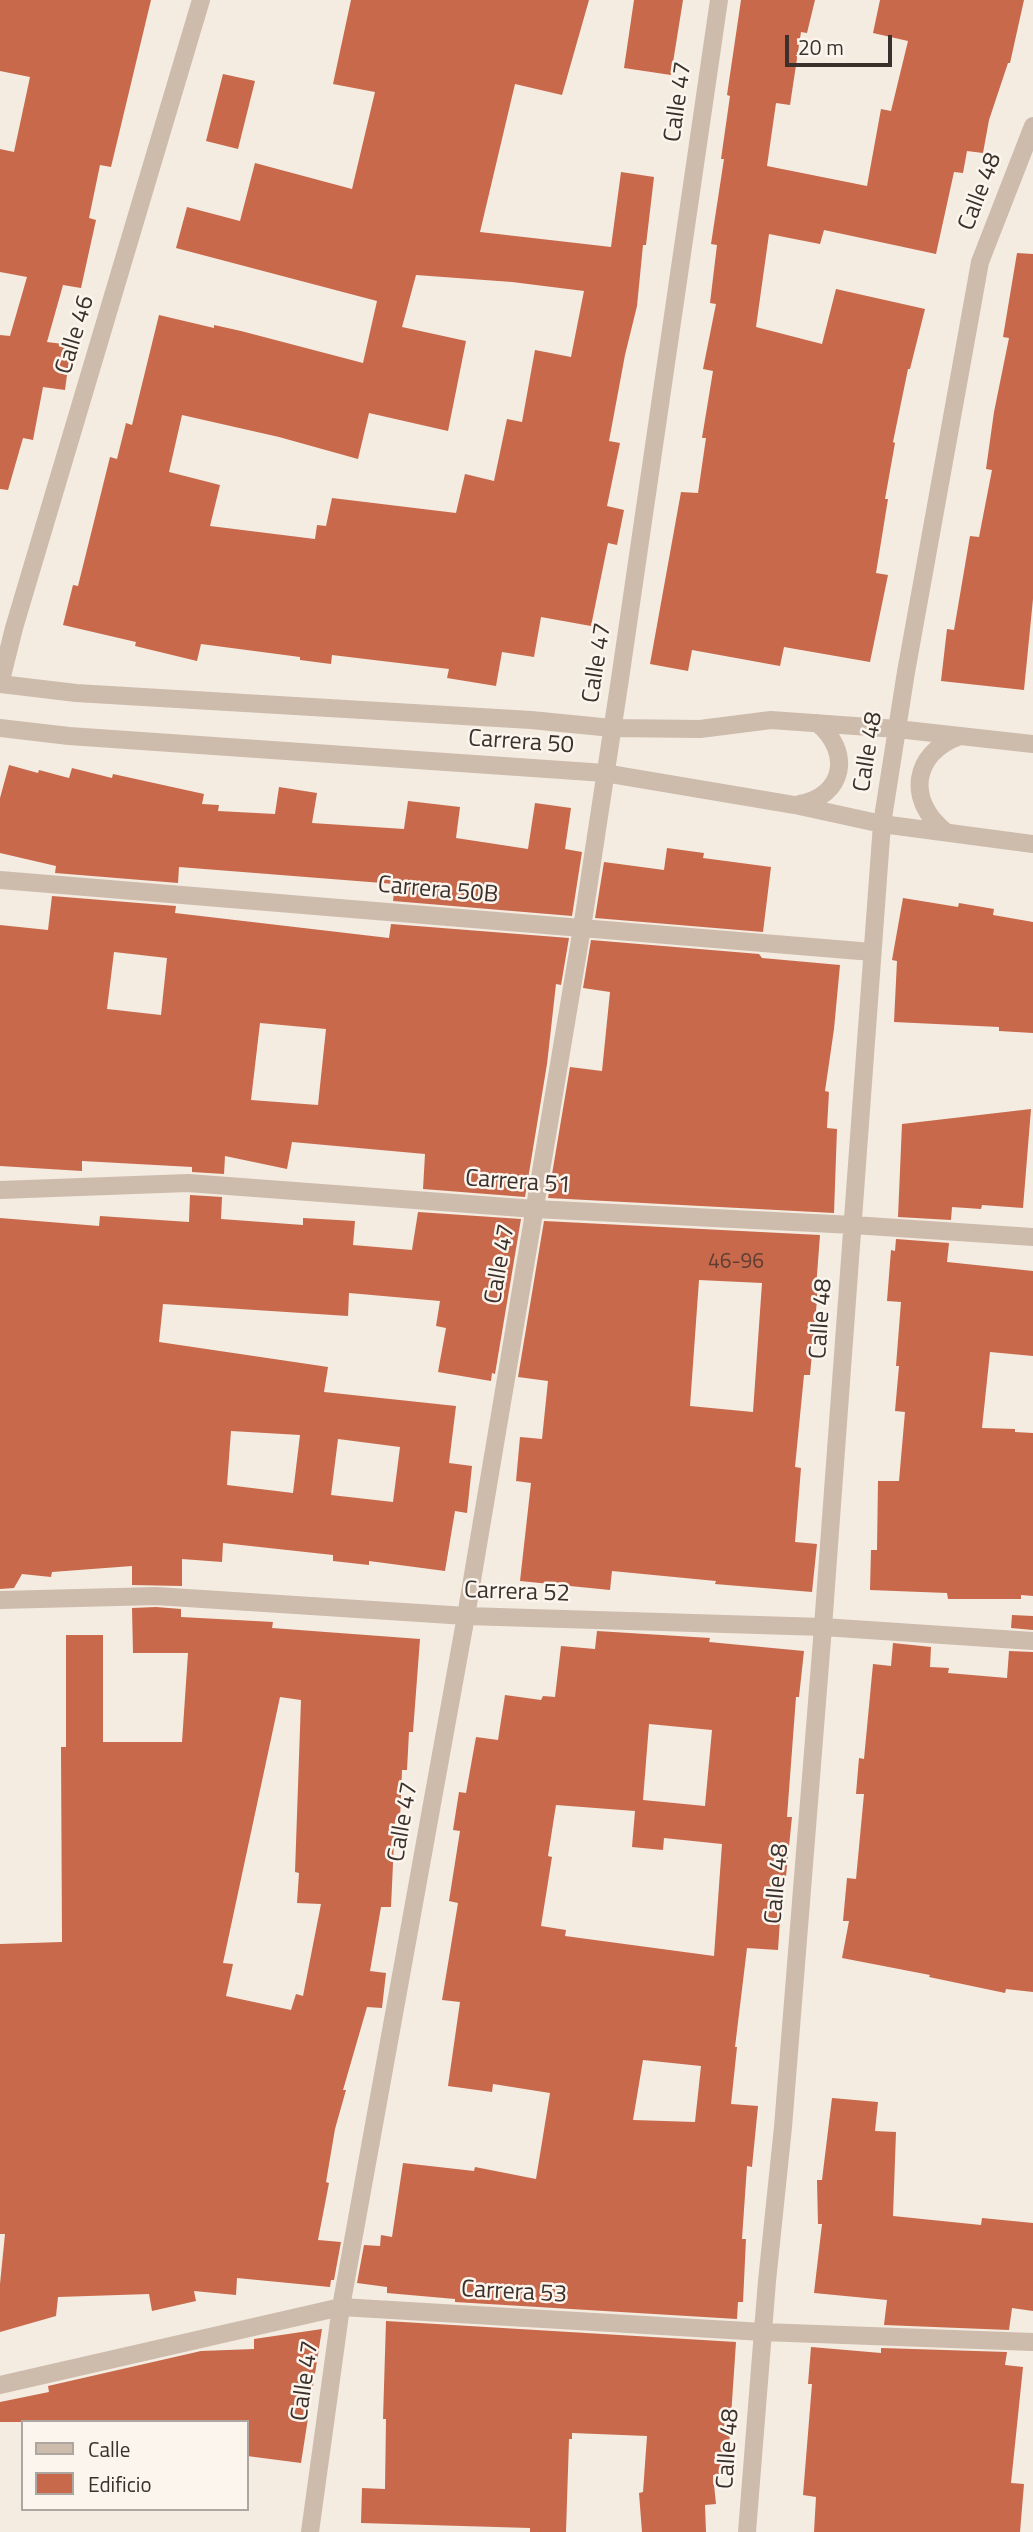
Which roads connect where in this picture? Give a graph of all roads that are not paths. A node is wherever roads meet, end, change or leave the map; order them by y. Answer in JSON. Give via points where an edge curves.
{"nodes":[{"id":1,"x":201,"y":0,"type":"edge"},
{"id":2,"x":719,"y":0,"type":"edge"},
{"id":3,"x":1033,"y":126,"type":"edge"},
{"id":4,"x":0,"y":684,"type":"edge"},
{"id":5,"x":817,"y":723,"type":"junction"},
{"id":6,"x":0,"y":728,"type":"edge"},
{"id":7,"x":612,"y":728,"type":"junction"},
{"id":8,"x":897,"y":729,"type":"junction"},
{"id":9,"x":960,"y":736,"type":"junction"},
{"id":10,"x":1033,"y":744,"type":"edge"},
{"id":11,"x":605,"y":774,"type":"junction"},
{"id":12,"x":795,"y":805,"type":"junction"},
{"id":13,"x":882,"y":824,"type":"junction"},
{"id":14,"x":946,"y":832,"type":"junction"},
{"id":15,"x":1033,"y":844,"type":"edge"},
{"id":16,"x":0,"y":880,"type":"edge"},
{"id":17,"x":582,"y":928,"type":"junction"},
{"id":18,"x":872,"y":952,"type":"junction"},
{"id":19,"x":0,"y":1190,"type":"edge"},
{"id":20,"x":535,"y":1209,"type":"junction"},
{"id":21,"x":853,"y":1225,"type":"junction"},
{"id":22,"x":1033,"y":1237,"type":"edge"},
{"id":23,"x":0,"y":1600,"type":"edge"},
{"id":24,"x":466,"y":1616,"type":"junction"},
{"id":25,"x":823,"y":1627,"type":"junction"},
{"id":26,"x":1033,"y":1642,"type":"edge"},
{"id":27,"x":341,"y":2307,"type":"junction"},
{"id":28,"x":763,"y":2332,"type":"junction"},
{"id":29,"x":1033,"y":2342,"type":"edge"},
{"id":30,"x":0,"y":2385,"type":"edge"},
{"id":31,"x":310,"y":2532,"type":"edge"},
{"id":32,"x":747,"y":2532,"type":"edge"}],
"edges":[{"from":1,"to":4,"type":"street","name":"Calle 46"},
{"from":2,"to":7,"type":"street","name":"Calle 47"},
{"from":3,"to":8,"type":"street","name":"Calle 48","via":[[981,262]]},
{"from":4,"to":7,"type":"street","name":"Carrera 50","via":[[76,693]]},
{"from":5,"to":7,"type":"street","name":"Carrera 50","via":[[771,720],[700,729]]},
{"from":5,"to":8,"type":"street","name":"Carrera 50"},
{"from":5,"to":12,"type":"street","via":[[836,744],[838,773],[822,796]]},
{"from":6,"to":11,"type":"street","name":"Carrera 50"},
{"from":7,"to":11,"type":"street","name":"Calle 47"},
{"from":8,"to":9,"type":"street","name":"Carrera 50"},
{"from":8,"to":13,"type":"street","name":"Calle 48"},
{"from":9,"to":10,"type":"street","name":"Carrera 50"},
{"from":9,"to":14,"type":"street","via":[[933,751],[920,779],[924,809]]},
{"from":11,"to":12,"type":"street","name":"Carrera 50"},
{"from":11,"to":17,"type":"street","name":"Calle 47"},
{"from":12,"to":13,"type":"street","name":"Carrera 50"},
{"from":13,"to":14,"type":"street","name":"Carrera 50"},
{"from":13,"to":18,"type":"street","name":"Calle 48"},
{"from":14,"to":15,"type":"street","name":"Carrera 50"},
{"from":16,"to":17,"type":"street","name":"Carrera 50B"},
{"from":17,"to":18,"type":"street","name":"Carrera 50B"},
{"from":17,"to":20,"type":"street","name":"Calle 47"},
{"from":18,"to":21,"type":"street","name":"Calle 48"},
{"from":19,"to":20,"type":"street","name":"Carrera 51","via":[[188,1183]]},
{"from":20,"to":21,"type":"street","name":"Carrera 51"},
{"from":20,"to":24,"type":"street","name":"Calle 47"},
{"from":21,"to":22,"type":"street","name":"Carrera 51"},
{"from":21,"to":25,"type":"street","name":"Calle 48"},
{"from":23,"to":24,"type":"street","name":"Carrera 52","via":[[156,1596]]},
{"from":24,"to":25,"type":"street","name":"Carrera 52"},
{"from":24,"to":27,"type":"street","name":"Calle 47"},
{"from":25,"to":26,"type":"street","name":"Carrera 52"},
{"from":25,"to":28,"type":"street","name":"Calle 48"},
{"from":27,"to":28,"type":"street","name":"Carrera 53"},
{"from":27,"to":30,"type":"street","name":"Carrera 53"},
{"from":27,"to":31,"type":"street","name":"Calle 47"},
{"from":28,"to":29,"type":"street","name":"Carrera 53"},
{"from":28,"to":32,"type":"street","name":"Calle 48"}]}
